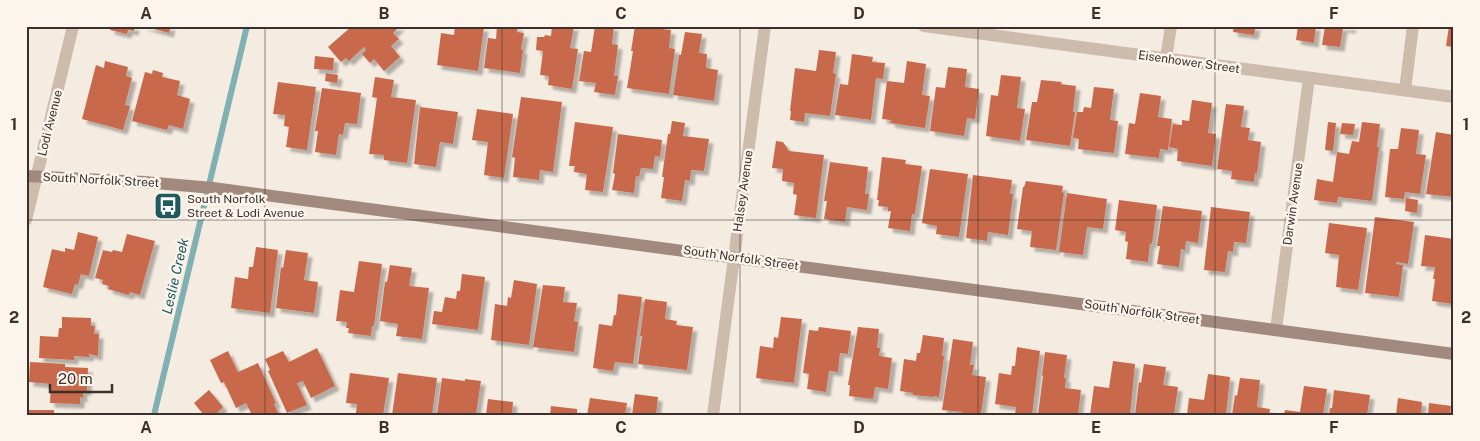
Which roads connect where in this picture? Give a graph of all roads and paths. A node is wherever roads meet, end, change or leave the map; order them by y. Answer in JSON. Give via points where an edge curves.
{"nodes":[{"id":1,"x":73,"y":26,"type":"edge"},
{"id":2,"x":765,"y":26,"type":"edge"},
{"id":3,"x":924,"y":26,"type":"edge"},
{"id":4,"x":1171,"y":26,"type":"edge"},
{"id":5,"x":1413,"y":26,"type":"edge"},
{"id":6,"x":1166,"y":58,"type":"junction"},
{"id":7,"x":1309,"y":78,"type":"junction"},
{"id":8,"x":1405,"y":90,"type":"junction"},
{"id":9,"x":1454,"y":97,"type":"edge"},
{"id":10,"x":32,"y":176,"type":"edge"},
{"id":11,"x":26,"y":220,"type":"edge"},
{"id":12,"x":734,"y":257,"type":"junction"},
{"id":13,"x":1276,"y":330,"type":"junction"},
{"id":14,"x":1454,"y":354,"type":"edge"},
{"id":15,"x":712,"y":415,"type":"edge"}],
"edges":[{"from":1,"to":10,"type":"street","name":"Lodi Avenue"},
{"from":2,"to":12,"type":"street","name":"Halsey Avenue"},
{"from":3,"to":6,"type":"street","name":"Eisenhower Street"},
{"from":4,"to":6,"type":"street"},
{"from":5,"to":8,"type":"street"},
{"from":6,"to":7,"type":"street","name":"Eisenhower Street"},
{"from":7,"to":8,"type":"street","name":"Eisenhower Street"},
{"from":7,"to":13,"type":"street","name":"Darwin Avenue"},
{"from":8,"to":9,"type":"street","name":"Eisenhower Street"},
{"from":10,"to":11,"type":"street","name":"Lodi Avenue"},
{"from":10,"to":12,"type":"main road","name":"South Norfolk Street","via":[[247,192]]},
{"from":12,"to":13,"type":"main road","name":"South Norfolk Street"},
{"from":12,"to":15,"type":"street","name":"Halsey Avenue"},
{"from":13,"to":14,"type":"main road","name":"South Norfolk Street"}]}
